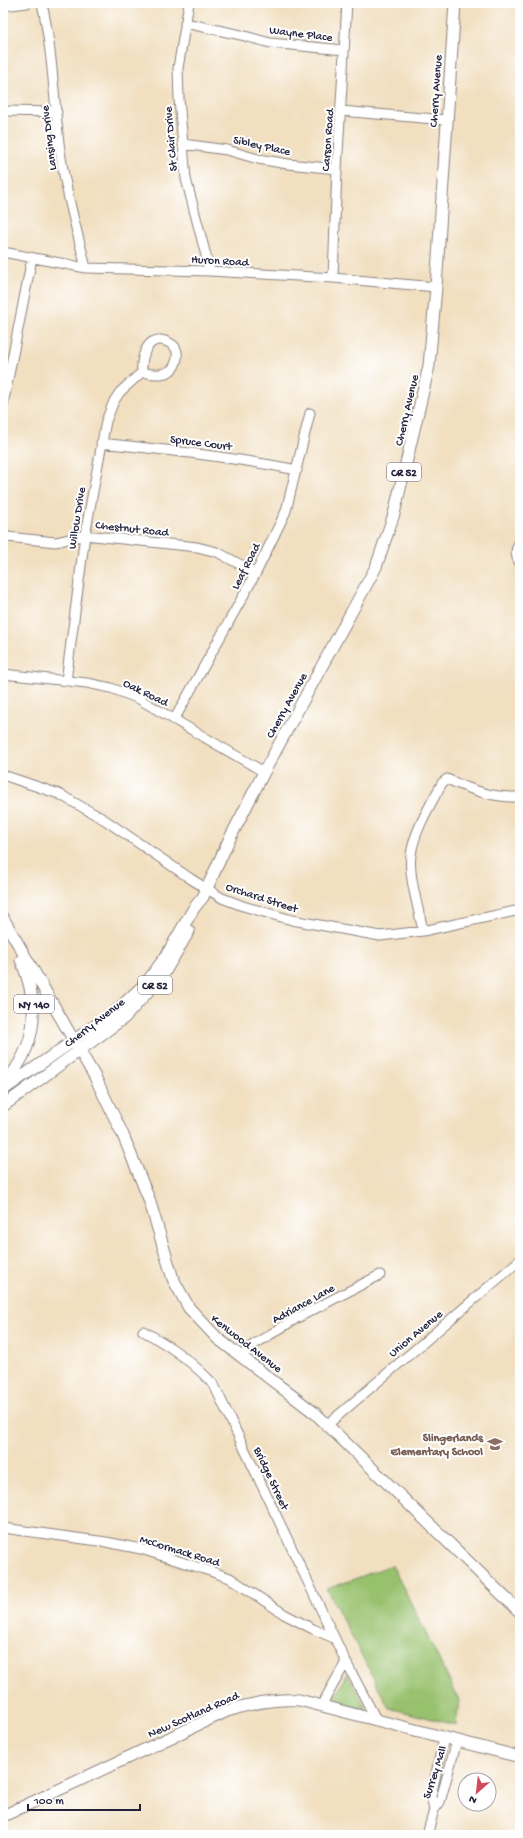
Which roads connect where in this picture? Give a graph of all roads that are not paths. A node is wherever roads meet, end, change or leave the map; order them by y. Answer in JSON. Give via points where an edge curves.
{"nodes":[{"id":1,"x":27,"y":3,"type":"edge"},
{"id":2,"x":42,"y":3,"type":"edge"},
{"id":3,"x":189,"y":3,"type":"edge"},
{"id":4,"x":347,"y":3,"type":"edge"},
{"id":5,"x":455,"y":3,"type":"edge"},
{"id":6,"x":3,"y":6,"type":"edge"},
{"id":7,"x":185,"y":23,"type":"junction"},
{"id":8,"x":344,"y":50,"type":"junction"},
{"id":9,"x":3,"y":111,"type":"edge"},
{"id":10,"x":341,"y":111,"type":"junction"},
{"id":11,"x":57,"y":112,"type":"junction"},
{"id":12,"x":446,"y":120,"type":"junction"},
{"id":13,"x":182,"y":144,"type":"junction"},
{"id":14,"x":337,"y":169,"type":"junction"},
{"id":15,"x":3,"y":252,"type":"edge"},
{"id":16,"x":32,"y":258,"type":"junction"},
{"id":17,"x":86,"y":268,"type":"junction"},
{"id":18,"x":210,"y":271,"type":"junction"},
{"id":19,"x":333,"y":278,"type":"junction"},
{"id":20,"x":436,"y":287,"type":"junction"},
{"id":21,"x":142,"y":372,"type":"junction"},
{"id":22,"x":3,"y":405,"type":"edge"},
{"id":23,"x":310,"y":413,"type":"dead end"},
{"id":24,"x":101,"y":443,"type":"junction"},
{"id":25,"x":297,"y":470,"type":"junction"},
{"id":26,"x":85,"y":535,"type":"junction"},
{"id":27,"x":4,"y":537,"type":"edge"},
{"id":28,"x":520,"y":542,"type":"edge"},
{"id":29,"x":520,"y":563,"type":"edge"},
{"id":30,"x":256,"y":573,"type":"junction"},
{"id":31,"x":3,"y":674,"type":"edge"},
{"id":32,"x":66,"y":681,"type":"junction"},
{"id":33,"x":174,"y":720,"type":"junction"},
{"id":34,"x":264,"y":772,"type":"junction"},
{"id":35,"x":3,"y":774,"type":"edge"},
{"id":36,"x":520,"y":797,"type":"edge"},
{"id":37,"x":205,"y":893,"type":"junction"},
{"id":38,"x":520,"y":910,"type":"edge"},
{"id":39,"x":3,"y":919,"type":"edge"},
{"id":40,"x":423,"y":931,"type":"junction"},
{"id":41,"x":77,"y":1046,"type":"junction"},
{"id":42,"x":3,"y":1086,"type":"edge"},
{"id":43,"x":3,"y":1090,"type":"edge"},
{"id":44,"x":3,"y":1106,"type":"edge"},
{"id":45,"x":520,"y":1260,"type":"edge"},
{"id":46,"x":380,"y":1275,"type":"dead end"},
{"id":47,"x":143,"y":1331,"type":"dead end"},
{"id":48,"x":242,"y":1357,"type":"junction"},
{"id":49,"x":327,"y":1425,"type":"junction"},
{"id":50,"x":3,"y":1528,"type":"edge"},
{"id":51,"x":520,"y":1612,"type":"edge"},
{"id":52,"x":334,"y":1638,"type":"junction"},
{"id":53,"x":346,"y":1662,"type":"junction"},
{"id":54,"x":321,"y":1706,"type":"junction"},
{"id":55,"x":377,"y":1721,"type":"junction"},
{"id":56,"x":444,"y":1738,"type":"junction"},
{"id":57,"x":457,"y":1741,"type":"junction"},
{"id":58,"x":520,"y":1758,"type":"edge"},
{"id":59,"x":434,"y":1810,"type":"junction"},
{"id":60,"x":3,"y":1816,"type":"edge"},
{"id":61,"x":427,"y":1835,"type":"edge"}],
"edges":[{"from":1,"to":6,"type":"street"},
{"from":2,"to":11,"type":"street","name":"Lansing Drive","via":[[50,37]]},
{"from":3,"to":7,"type":"street","name":"St Clair Drive"},
{"from":4,"to":8,"type":"street","name":"Carson Road"},
{"from":5,"to":12,"type":"main road","name":"Cherry Avenue","number":"CR 52"},
{"from":7,"to":8,"type":"street","name":"Wayne Place","via":[[270,43]]},
{"from":7,"to":13,"type":"street","name":"St Clair Drive","via":[[178,68]]},
{"from":8,"to":10,"type":"street","name":"Carson Road"},
{"from":9,"to":11,"type":"street"},
{"from":10,"to":12,"type":"street"},
{"from":10,"to":14,"type":"street","name":"Carson Road"},
{"from":11,"to":17,"type":"street","name":"Lansing Drive","via":[[67,194]]},
{"from":12,"to":20,"type":"main road","name":"Cherry Avenue","number":"CR 52"},
{"from":13,"to":14,"type":"street","name":"Sibley Place","via":[[227,150],[288,164]]},
{"from":13,"to":18,"type":"street","name":"St Clair Drive","via":[[186,179]]},
{"from":14,"to":19,"type":"street","name":"Carson Road"},
{"from":15,"to":16,"type":"street","name":"Huron Road"},
{"from":16,"to":17,"type":"street","name":"Huron Road"},
{"from":16,"to":22,"type":"street"},
{"from":17,"to":18,"type":"street","name":"Huron Road"},
{"from":18,"to":19,"type":"street","name":"Huron Road"},
{"from":19,"to":20,"type":"street","name":"Huron Road"},
{"from":20,"to":34,"type":"main road","name":"Cherry Avenue","number":"CR 52","via":[[428,371],[386,543],[367,586]]},
{"from":21,"to":21,"type":"street","via":[[163,374],[171,370],[177,358],[174,347],[164,340],[148,345],[142,361]]},
{"from":21,"to":24,"type":"street","name":"Willow Drive","via":[[114,400]]},
{"from":23,"to":25,"type":"street","name":"Leaf Road"},
{"from":24,"to":25,"type":"street","name":"Spruce Court","via":[[189,452]]},
{"from":24,"to":26,"type":"street","name":"Willow Drive"},
{"from":25,"to":30,"type":"street","name":"Leaf Road","via":[[286,510]]},
{"from":26,"to":27,"type":"street","name":"Chestnut Road","via":[[56,542]]},
{"from":26,"to":30,"type":"street","name":"Chestnut Road","via":[[197,547],[217,552]]},
{"from":26,"to":32,"type":"street","name":"Willow Drive"},
{"from":28,"to":29,"type":"street","via":[[516,550]]},
{"from":30,"to":33,"type":"street","name":"Leaf Road"},
{"from":31,"to":32,"type":"street","name":"Oak Road"},
{"from":32,"to":33,"type":"street","name":"Oak Road","via":[[111,688],[139,699]]},
{"from":33,"to":34,"type":"street","name":"Oak Road"},
{"from":34,"to":37,"type":"main road","name":"Cherry Avenue","number":"CR 52"},
{"from":35,"to":37,"type":"street","name":"Orchard Street","via":[[59,794],[105,820]]},
{"from":36,"to":40,"type":"street","via":[[492,795],[447,779],[442,784],[420,826],[411,854],[411,868]]},
{"from":37,"to":40,"type":"street","name":"Orchard Street","via":[[292,920],[353,932],[380,936]]},
{"from":37,"to":41,"type":"main road","name":"Cherry Avenue","number":"CR 52","via":[[147,982]]},
{"from":38,"to":40,"type":"street","name":"Orchard Street"},
{"from":39,"to":41,"type":"main road","name":"Kenwood Avenue","number":"NY 140"},
{"from":39,"to":42,"type":"main road","number":"NY 140","via":[[29,982],[34,1012],[32,1034],[26,1053]]},
{"from":41,"to":43,"type":"main road","name":"Cherry Avenue","number":"CR 52"},
{"from":41,"to":44,"type":"main road","name":"Cherry Avenue"},
{"from":41,"to":48,"type":"main road","name":"Kenwood Avenue","via":[[95,1077],[142,1178],[180,1293],[190,1310],[208,1331]]},
{"from":45,"to":49,"type":"street","name":"Union Avenue"},
{"from":46,"to":48,"type":"street","name":"Adriance Lane","via":[[297,1318],[250,1347]]},
{"from":47,"to":52,"type":"street","name":"Bridge Street","via":[[178,1351],[214,1385]]},
{"from":48,"to":49,"type":"main road","name":"Kenwood Avenue","via":[[301,1401]]},
{"from":49,"to":51,"type":"main road","name":"Kenwood Avenue"},
{"from":50,"to":52,"type":"street","name":"McCormack Road","via":[[141,1549],[213,1572],[230,1578],[284,1614]]},
{"from":52,"to":53,"type":"street","name":"Bridge Street"},
{"from":53,"to":54,"type":"street"},
{"from":53,"to":55,"type":"street","name":"Bridge Street"},
{"from":54,"to":55,"type":"main road","name":"New Scotland Road"},
{"from":54,"to":60,"type":"main road","name":"New Scotland Road","via":[[299,1700],[282,1699],[227,1711]]},
{"from":55,"to":56,"type":"main road","name":"New Scotland Road"},
{"from":56,"to":57,"type":"main road","name":"New Scotland Road"},
{"from":56,"to":59,"type":"street","name":"Surrey Mall","via":[[431,1796]]},
{"from":57,"to":58,"type":"main road","name":"New Scotland Road"},
{"from":57,"to":59,"type":"street","name":"Surrey Mall","via":[[440,1802]]},
{"from":59,"to":61,"type":"street","name":"Surrey Mall"}]}
